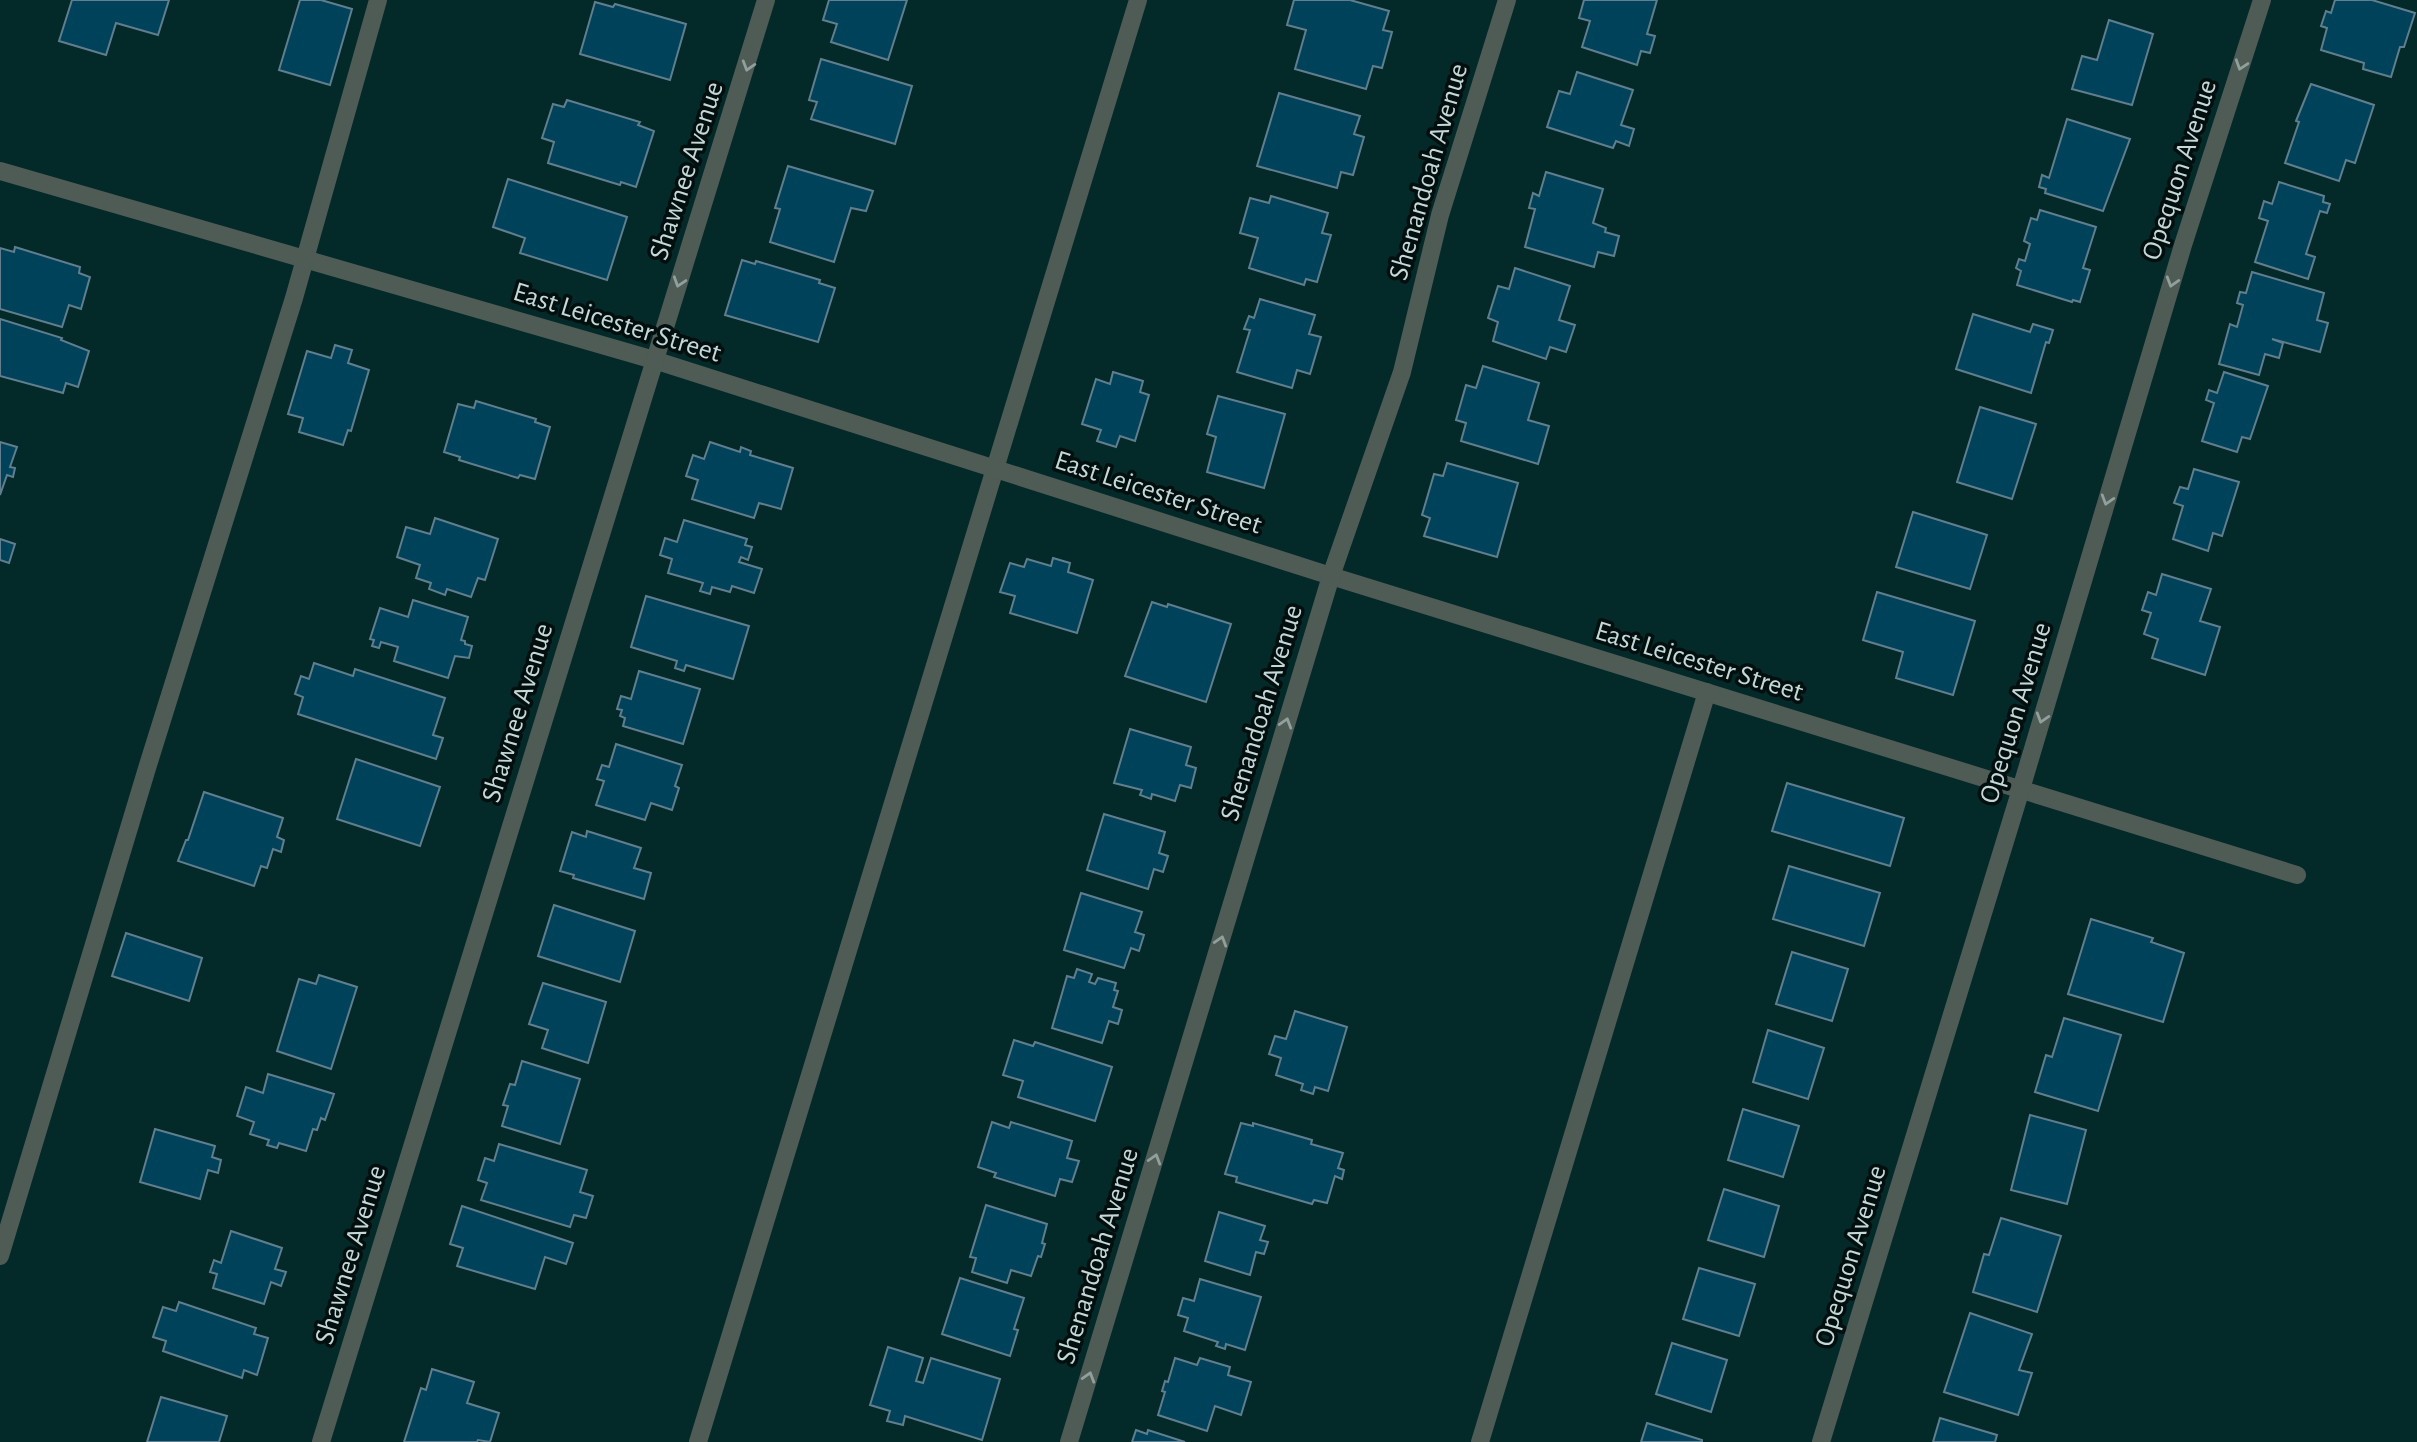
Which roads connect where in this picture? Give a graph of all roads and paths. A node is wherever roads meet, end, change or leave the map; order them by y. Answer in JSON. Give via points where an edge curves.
{"nodes":[{"id":1,"x":378,"y":0,"type":"edge"},
{"id":2,"x":766,"y":0,"type":"edge"},
{"id":3,"x":1138,"y":0,"type":"edge"},
{"id":4,"x":1507,"y":0,"type":"edge"},
{"id":5,"x":2262,"y":0,"type":"edge"},
{"id":6,"x":0,"y":171,"type":"edge"},
{"id":7,"x":306,"y":259,"type":"junction"},
{"id":8,"x":654,"y":360,"type":"junction"},
{"id":9,"x":995,"y":469,"type":"junction"},
{"id":10,"x":1331,"y":576,"type":"junction"},
{"id":11,"x":1707,"y":692,"type":"junction"},
{"id":12,"x":2021,"y":789,"type":"junction"},
{"id":13,"x":2297,"y":876,"type":"dead end"},
{"id":14,"x":0,"y":1256,"type":"edge"},
{"id":15,"x":321,"y":1442,"type":"edge"},
{"id":16,"x":698,"y":1442,"type":"edge"},
{"id":17,"x":1069,"y":1442,"type":"edge"},
{"id":18,"x":1480,"y":1442,"type":"edge"},
{"id":19,"x":1821,"y":1442,"type":"edge"}],
"edges":[{"from":1,"to":7,"type":"street"},
{"from":2,"to":8,"type":"street","name":"Shawnee Avenue","one_way":true},
{"from":3,"to":9,"type":"street"},
{"from":4,"to":10,"type":"street","name":"Shenandoah Avenue","via":[[1440,215],[1402,372]]},
{"from":5,"to":12,"type":"street","name":"Opequon Avenue","one_way":true,"via":[[2183,245]]},
{"from":6,"to":7,"type":"street","name":"East Leicester Street"},
{"from":7,"to":8,"type":"street","name":"East Leicester Street"},
{"from":7,"to":14,"type":"street"},
{"from":8,"to":9,"type":"street","name":"East Leicester Street"},
{"from":8,"to":15,"type":"street","name":"Shawnee Avenue"},
{"from":9,"to":10,"type":"street","name":"East Leicester Street"},
{"from":9,"to":16,"type":"street"},
{"from":10,"to":11,"type":"street","name":"East Leicester Street"},
{"from":17,"to":10,"type":"street","name":"Shenandoah Avenue","one_way":true},
{"from":11,"to":12,"type":"street","name":"East Leicester Street"},
{"from":11,"to":18,"type":"street"},
{"from":12,"to":13,"type":"street","name":"East Leicester Street"},
{"from":12,"to":19,"type":"street","name":"Opequon Avenue"}]}
